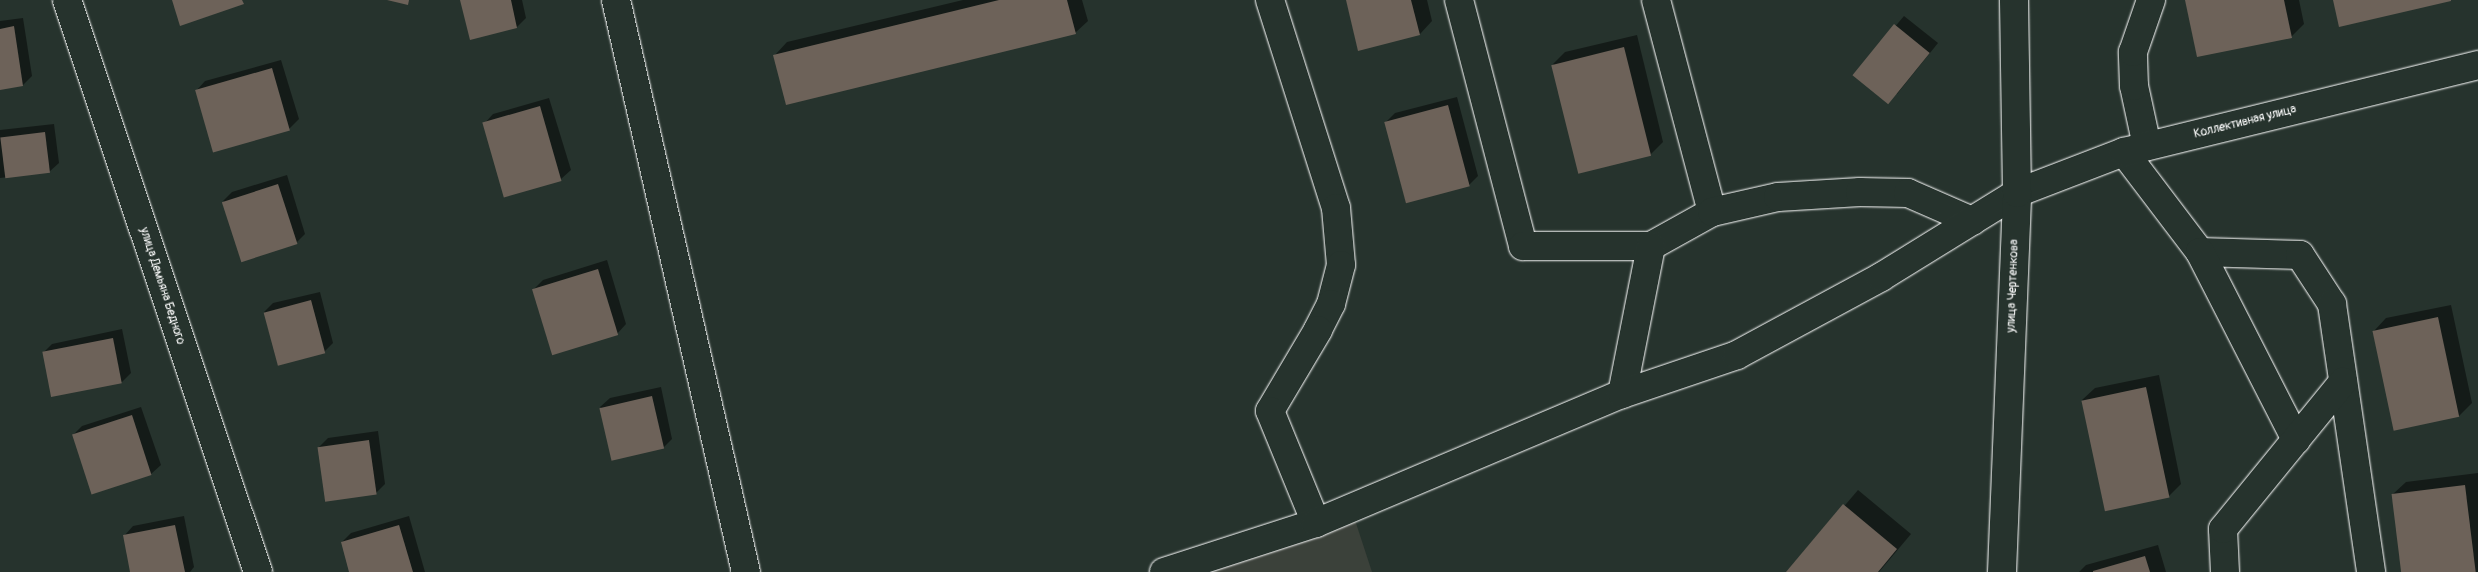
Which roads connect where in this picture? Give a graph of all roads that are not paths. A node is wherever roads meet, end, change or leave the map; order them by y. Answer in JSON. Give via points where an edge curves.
{"nodes":[{"id":1,"x":67,"y":0,"type":"edge"},
{"id":2,"x":616,"y":0,"type":"edge"},
{"id":3,"x":1270,"y":0,"type":"edge"},
{"id":4,"x":1459,"y":0,"type":"edge"},
{"id":5,"x":1656,"y":0,"type":"edge"},
{"id":6,"x":2014,"y":0,"type":"edge"},
{"id":7,"x":2151,"y":0,"type":"edge"},
{"id":8,"x":2478,"y":65,"type":"edge"},
{"id":9,"x":2136,"y":149,"type":"junction"},
{"id":10,"x":2017,"y":194,"type":"junction"},
{"id":11,"x":1712,"y":212,"type":"junction"},
{"id":12,"x":1972,"y":221,"type":"junction"},
{"id":13,"x":1651,"y":246,"type":"junction"},
{"id":14,"x":2200,"y":252,"type":"junction"},
{"id":15,"x":2343,"y":382,"type":"junction"},
{"id":16,"x":1622,"y":394,"type":"junction"},
{"id":17,"x":2296,"y":440,"type":"junction"},
{"id":18,"x":1316,"y":523,"type":"junction"},
{"id":19,"x":258,"y":572,"type":"edge"},
{"id":20,"x":746,"y":572,"type":"edge"},
{"id":21,"x":1164,"y":572,"type":"edge"},
{"id":22,"x":2002,"y":572,"type":"edge"},
{"id":23,"x":2225,"y":572,"type":"edge"},
{"id":24,"x":2372,"y":572,"type":"edge"}],
"edges":[{"from":1,"to":19,"type":"street","name":"улица Демьяна Бедного"},
{"from":2,"to":20,"type":"street"},
{"from":3,"to":18,"type":"street","via":[[1337,217],[1340,265],[1331,304],[1270,411]]},
{"from":4,"to":13,"type":"street","via":[[1523,246]]},
{"from":5,"to":11,"type":"street"},
{"from":6,"to":10,"type":"street","name":"улица Чертенкова"},
{"from":7,"to":9,"type":"street","via":[[2133,52]]},
{"from":8,"to":9,"type":"street","name":"Коллективная улица"},
{"from":9,"to":10,"type":"street","name":"Коллективная улица"},
{"from":9,"to":14,"type":"street"},
{"from":10,"to":12,"type":"street","name":"Коллективная улица"},
{"from":10,"to":22,"type":"street","name":"улица Чертенкова"},
{"from":11,"to":12,"type":"street","via":[[1778,197],[1908,193]]},
{"from":11,"to":13,"type":"street"},
{"from":12,"to":16,"type":"street","name":"Коллективная улица","via":[[1881,277],[1736,355]]},
{"from":13,"to":16,"type":"street"},
{"from":14,"to":15,"type":"street","via":[[2300,255],[2332,304]]},
{"from":14,"to":17,"type":"street"},
{"from":15,"to":17,"type":"street"},
{"from":15,"to":24,"type":"street"},
{"from":16,"to":18,"type":"street","name":"Коллективная улица"},
{"from":17,"to":23,"type":"street","via":[[2223,529]]},
{"from":18,"to":21,"type":"street","name":"Коллективная улица"}]}
